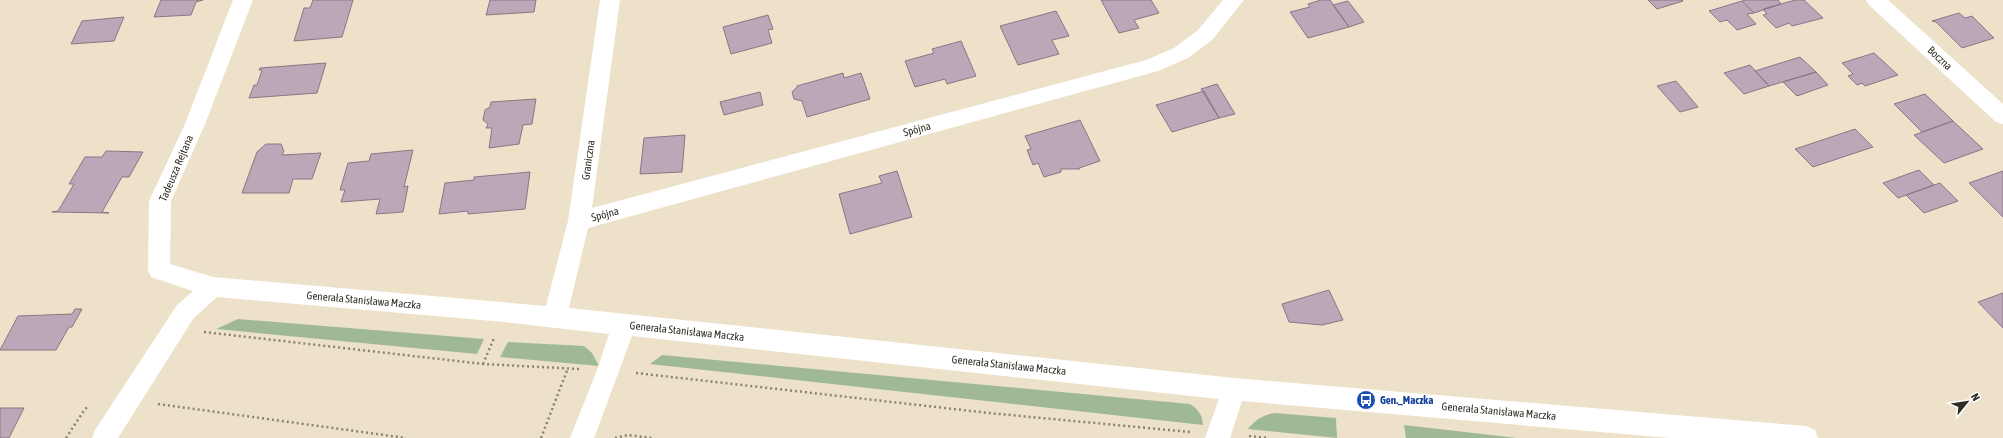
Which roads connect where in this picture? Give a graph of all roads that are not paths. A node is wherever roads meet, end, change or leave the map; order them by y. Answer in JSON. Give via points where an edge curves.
{"nodes":[{"id":1,"x":243,"y":0,"type":"edge"},
{"id":2,"x":610,"y":0,"type":"edge"},
{"id":3,"x":1234,"y":0,"type":"edge"},
{"id":4,"x":1876,"y":0,"type":"edge"},
{"id":5,"x":2003,"y":116,"type":"edge"},
{"id":6,"x":579,"y":221,"type":"junction"},
{"id":7,"x":213,"y":287,"type":"junction"},
{"id":8,"x":555,"y":318,"type":"junction"},
{"id":9,"x":624,"y":325,"type":"junction"},
{"id":10,"x":1234,"y":389,"type":"junction"},
{"id":11,"x":1719,"y":434,"type":"edge"},
{"id":12,"x":1218,"y":436,"type":"edge"},
{"id":13,"x":104,"y":438,"type":"edge"},
{"id":14,"x":582,"y":438,"type":"edge"},
{"id":15,"x":1806,"y":438,"type":"edge"}],
"edges":[{"from":1,"to":7,"type":"street","name":"Tadeusza Rejtana","via":[[195,124],[160,201],[159,270]]},
{"from":2,"to":6,"type":"street","name":"Graniczna"},
{"from":3,"to":6,"type":"street","name":"Spójna","via":[[1205,36],[1181,53],[1151,66]]},
{"from":4,"to":5,"type":"street","name":"Boczna"},
{"from":6,"to":8,"type":"street","name":"Graniczna"},
{"from":7,"to":8,"type":"street","name":"Generała Stanisława Maczka"},
{"from":7,"to":13,"type":"street","via":[[185,312]]},
{"from":8,"to":9,"type":"street","name":"Generała Stanisława Maczka"},
{"from":9,"to":10,"type":"street","name":"Generała Stanisława Maczka"},
{"from":9,"to":14,"type":"street"},
{"from":10,"to":11,"type":"street","name":"Generała Stanisława Maczka"},
{"from":10,"to":12,"type":"street"},
{"from":11,"to":15,"type":"street","name":"Generała Stanisława Maczka"}]}
